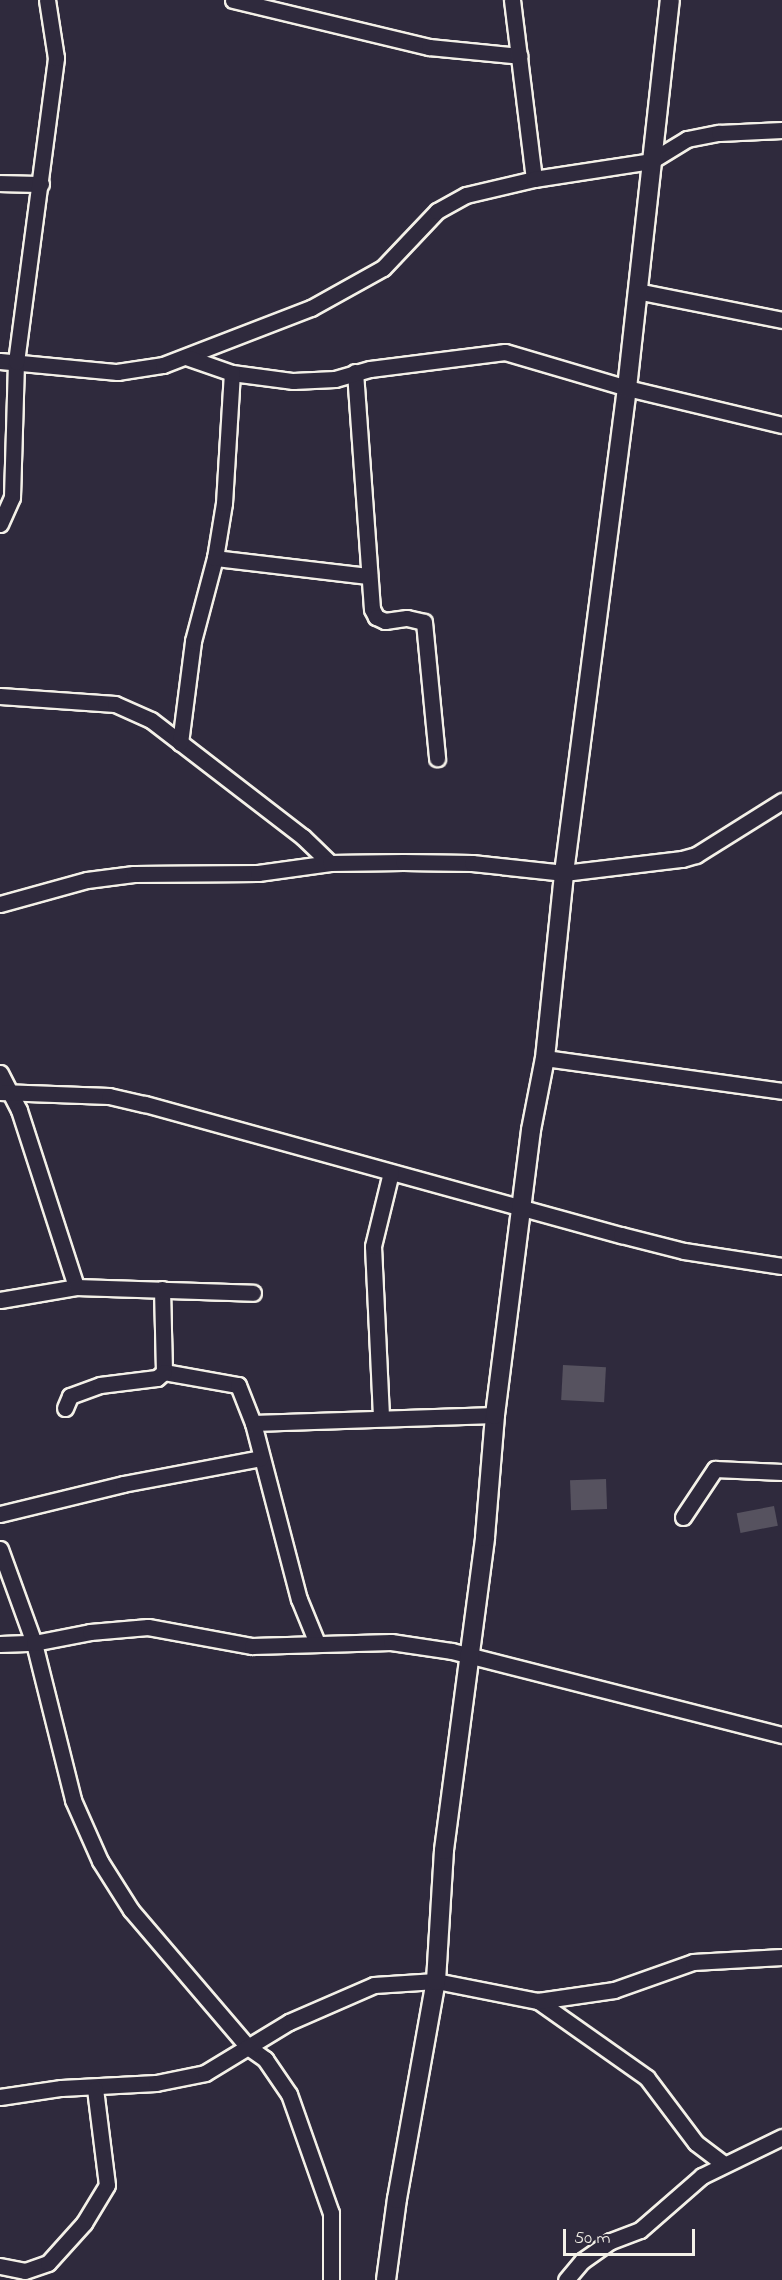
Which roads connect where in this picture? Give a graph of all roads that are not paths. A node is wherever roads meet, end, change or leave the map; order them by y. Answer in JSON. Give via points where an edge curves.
{"nodes":[{"id":1,"x":46,"y":0,"type":"edge"},
{"id":2,"x":233,"y":0,"type":"edge"},
{"id":3,"x":512,"y":0,"type":"edge"},
{"id":4,"x":670,"y":0,"type":"edge"},
{"id":5,"x":520,"y":57,"type":"junction"},
{"id":6,"x":782,"y":130,"type":"edge"},
{"id":7,"x":651,"y":161,"type":"junction"},
{"id":8,"x":534,"y":179,"type":"junction"},
{"id":9,"x":0,"y":183,"type":"edge"},
{"id":10,"x":41,"y":184,"type":"junction"},
{"id":11,"x":637,"y":291,"type":"junction"},
{"id":12,"x":782,"y":320,"type":"edge"},
{"id":13,"x":186,"y":357,"type":"junction"},
{"id":14,"x":0,"y":361,"type":"edge"},
{"id":15,"x":16,"y":362,"type":"junction"},
{"id":16,"x":355,"y":372,"type":"junction"},
{"id":17,"x":232,"y":373,"type":"junction"},
{"id":18,"x":627,"y":388,"type":"junction"},
{"id":19,"x":782,"y":425,"type":"edge"},
{"id":20,"x":0,"y":525,"type":"edge"},
{"id":21,"x":215,"y":558,"type":"junction"},
{"id":22,"x":369,"y":576,"type":"junction"},
{"id":23,"x":0,"y":696,"type":"edge"},
{"id":24,"x":180,"y":743,"type":"junction"},
{"id":25,"x":437,"y":758,"type":"dead end"},
{"id":26,"x":782,"y":801,"type":"edge"},
{"id":27,"x":330,"y":863,"type":"junction"},
{"id":28,"x":564,"y":873,"type":"junction"},
{"id":29,"x":0,"y":904,"type":"edge"},
{"id":30,"x":545,"y":1058,"type":"junction"},
{"id":31,"x":0,"y":1073,"type":"edge"},
{"id":32,"x":782,"y":1090,"type":"edge"},
{"id":33,"x":4,"y":1092,"type":"edge"},
{"id":34,"x":391,"y":1172,"type":"junction"},
{"id":35,"x":521,"y":1207,"type":"junction"},
{"id":36,"x":782,"y":1266,"type":"edge"},
{"id":37,"x":76,"y":1287,"type":"junction"},
{"id":38,"x":162,"y":1289,"type":"junction"},
{"id":39,"x":254,"y":1293,"type":"dead end"},
{"id":40,"x":0,"y":1300,"type":"edge"},
{"id":41,"x":164,"y":1372,"type":"junction"},
{"id":42,"x":65,"y":1408,"type":"dead end"},
{"id":43,"x":495,"y":1415,"type":"junction"},
{"id":44,"x":381,"y":1416,"type":"junction"},
{"id":45,"x":254,"y":1423,"type":"junction"},
{"id":46,"x":261,"y":1458,"type":"junction"},
{"id":47,"x":782,"y":1472,"type":"edge"},
{"id":48,"x":0,"y":1514,"type":"edge"},
{"id":49,"x":683,"y":1517,"type":"dead end"},
{"id":50,"x":0,"y":1549,"type":"edge"},
{"id":51,"x":2,"y":1642,"type":"edge"},
{"id":52,"x":34,"y":1643,"type":"junction"},
{"id":53,"x":317,"y":1643,"type":"junction"},
{"id":54,"x":467,"y":1656,"type":"junction"},
{"id":55,"x":782,"y":1735,"type":"edge"},
{"id":56,"x":782,"y":1957,"type":"edge"},
{"id":57,"x":436,"y":1981,"type":"junction"},
{"id":58,"x":538,"y":2001,"type":"junction"},
{"id":59,"x":248,"y":2047,"type":"junction"},
{"id":60,"x":95,"y":2089,"type":"junction"},
{"id":61,"x":0,"y":2097,"type":"edge"},
{"id":62,"x":782,"y":2137,"type":"edge"},
{"id":63,"x":723,"y":2163,"type":"junction"},
{"id":64,"x":0,"y":2266,"type":"edge"},
{"id":65,"x":331,"y":2280,"type":"edge"},
{"id":66,"x":386,"y":2280,"type":"edge"},
{"id":67,"x":566,"y":2280,"type":"edge"}],
"edges":[{"from":1,"to":10,"type":"street","via":[[56,58]]},
{"from":2,"to":5,"type":"street","via":[[429,47]]},
{"from":3,"to":5,"type":"street"},
{"from":4,"to":7,"type":"street"},
{"from":5,"to":8,"type":"street"},
{"from":6,"to":7,"type":"street","via":[[687,139]]},
{"from":7,"to":8,"type":"street"},
{"from":7,"to":11,"type":"street"},
{"from":8,"to":13,"type":"street","via":[[466,195],[437,210],[383,268],[311,308]]},
{"from":9,"to":10,"type":"street"},
{"from":10,"to":15,"type":"street"},
{"from":11,"to":12,"type":"street"},
{"from":11,"to":18,"type":"street"},
{"from":13,"to":15,"type":"street","via":[[117,372]]},
{"from":13,"to":17,"type":"street"},
{"from":14,"to":15,"type":"street"},
{"from":15,"to":20,"type":"street","via":[[12,497]]},
{"from":16,"to":17,"type":"street","via":[[335,379],[292,381]]},
{"from":16,"to":18,"type":"street","via":[[505,352]]},
{"from":16,"to":22,"type":"street"},
{"from":17,"to":21,"type":"street","via":[[224,503]]},
{"from":18,"to":19,"type":"street"},
{"from":18,"to":28,"type":"street"},
{"from":21,"to":22,"type":"street"},
{"from":21,"to":24,"type":"street","via":[[193,641]]},
{"from":22,"to":25,"type":"street","via":[[376,617],[424,622]]},
{"from":23,"to":24,"type":"street","via":[[115,704],[151,720]]},
{"from":24,"to":27,"type":"street","via":[[303,837]]},
{"from":26,"to":28,"type":"street","via":[[696,855]]},
{"from":27,"to":28,"type":"street","via":[[472,863]]},
{"from":27,"to":29,"type":"street","via":[[293,871],[189,872],[87,879]]},
{"from":28,"to":30,"type":"street"},
{"from":30,"to":32,"type":"street"},
{"from":30,"to":35,"type":"street"},
{"from":31,"to":33,"type":"street"},
{"from":33,"to":34,"type":"street","via":[[109,1096]]},
{"from":33,"to":37,"type":"street","via":[[19,1110]]},
{"from":34,"to":35,"type":"street"},
{"from":34,"to":44,"type":"street","via":[[373,1246]]},
{"from":35,"to":36,"type":"street","via":[[684,1251]]},
{"from":35,"to":43,"type":"street"},
{"from":37,"to":38,"type":"street"},
{"from":37,"to":40,"type":"street"},
{"from":38,"to":39,"type":"street"},
{"from":38,"to":41,"type":"street"},
{"from":41,"to":42,"type":"street","via":[[157,1378],[100,1385],[70,1396]]},
{"from":41,"to":45,"type":"street","via":[[233,1381]]},
{"from":43,"to":44,"type":"street"},
{"from":43,"to":54,"type":"street","via":[[485,1537]]},
{"from":44,"to":45,"type":"street"},
{"from":45,"to":46,"type":"street"},
{"from":46,"to":48,"type":"street","via":[[123,1484]]},
{"from":46,"to":53,"type":"street","via":[[299,1599]]},
{"from":47,"to":49,"type":"street","via":[[715,1469]]},
{"from":50,"to":52,"type":"street"},
{"from":51,"to":52,"type":"street"},
{"from":52,"to":53,"type":"street","via":[[90,1632],[148,1627],[241,1645]]},
{"from":52,"to":59,"type":"street","via":[[73,1800],[100,1861],[130,1910]]},
{"from":53,"to":54,"type":"street","via":[[391,1642]]},
{"from":54,"to":55,"type":"street"},
{"from":54,"to":57,"type":"street","via":[[444,1850]]},
{"from":56,"to":58,"type":"street","via":[[693,1962],[614,1990]]},
{"from":57,"to":58,"type":"street"},
{"from":57,"to":59,"type":"street","via":[[374,1985],[350,1992]]},
{"from":57,"to":66,"type":"street"},
{"from":58,"to":63,"type":"street","via":[[647,2078],[696,2143]]},
{"from":59,"to":60,"type":"street","via":[[205,2073]]},
{"from":59,"to":65,"type":"street","via":[[265,2058],[282,2080],[324,2193],[331,2213]]},
{"from":60,"to":61,"type":"street","via":[[61,2088]]},
{"from":60,"to":64,"type":"street","via":[[107,2186],[84,2223],[48,2263],[25,2271]]},
{"from":62,"to":63,"type":"street"},
{"from":63,"to":67,"type":"street","via":[[640,2230],[611,2241],[582,2261]]}]}
